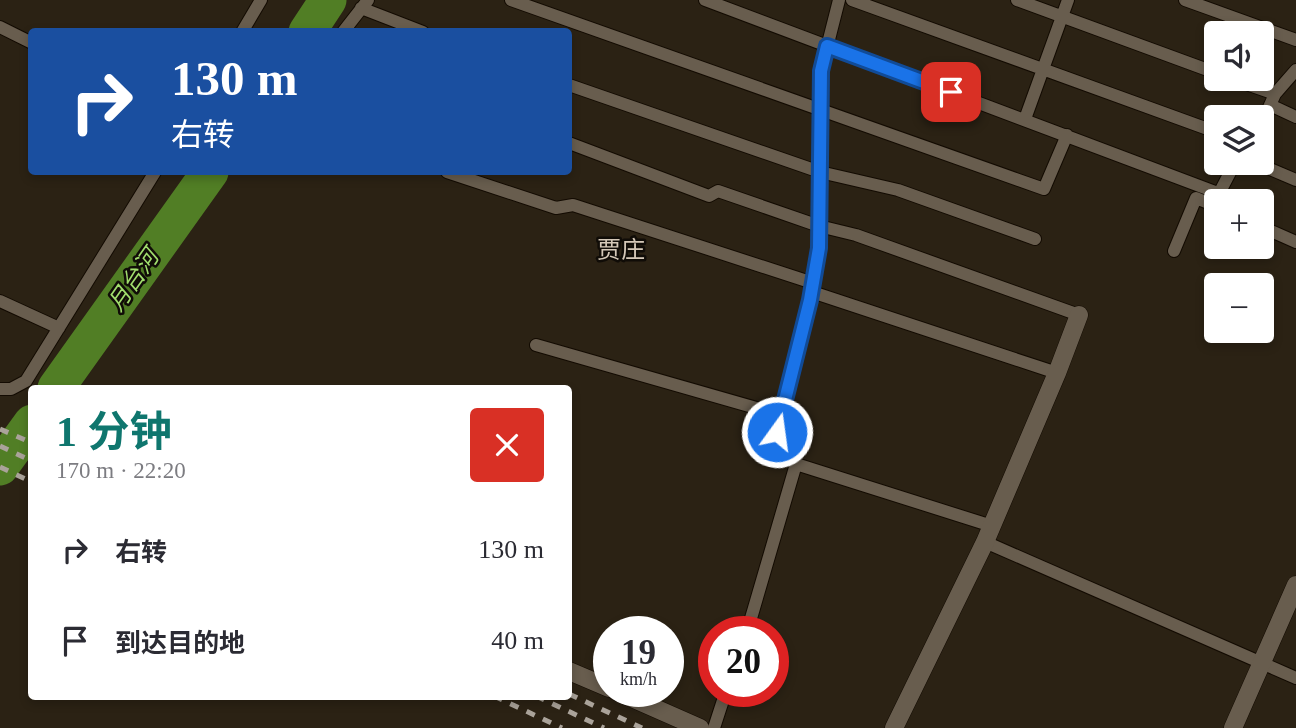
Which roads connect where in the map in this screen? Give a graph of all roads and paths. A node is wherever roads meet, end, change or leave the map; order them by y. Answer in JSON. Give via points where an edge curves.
{"nodes":[{"id":1,"x":261,"y":0,"type":"edge"},
{"id":2,"x":511,"y":0,"type":"edge"},
{"id":3,"x":705,"y":0,"type":"edge"},
{"id":4,"x":839,"y":0,"type":"edge"},
{"id":5,"x":852,"y":0,"type":"edge"},
{"id":6,"x":1017,"y":0,"type":"edge"},
{"id":7,"x":1068,"y":0,"type":"edge"},
{"id":8,"x":1185,"y":0,"type":"edge"},
{"id":9,"x":364,"y":4,"type":"edge"},
{"id":10,"x":1062,"y":17,"type":"junction"},
{"id":11,"x":0,"y":27,"type":"edge"},
{"id":12,"x":244,"y":28,"type":"edge"},
{"id":13,"x":346,"y":28,"type":"edge"},
{"id":14,"x":415,"y":28,"type":"edge"},
{"id":15,"x":1296,"y":40,"type":"edge"},
{"id":16,"x":28,"y":41,"type":"edge"},
{"id":17,"x":827,"y":46,"type":"junction"},
{"id":18,"x":1043,"y":69,"type":"junction"},
{"id":19,"x":1204,"y":69,"type":"edge"},
{"id":20,"x":1296,"y":70,"type":"edge"},
{"id":21,"x":572,"y":86,"type":"edge"},
{"id":22,"x":1255,"y":91,"type":"edge"},
{"id":23,"x":1273,"y":100,"type":"junction"},
{"id":24,"x":1271,"y":105,"type":"edge"},
{"id":25,"x":821,"y":111,"type":"junction"},
{"id":26,"x":1296,"y":117,"type":"edge"},
{"id":27,"x":1026,"y":119,"type":"junction"},
{"id":28,"x":1204,"y":128,"type":"edge"},
{"id":29,"x":1067,"y":135,"type":"junction"},
{"id":30,"x":572,"y":144,"type":"edge"},
{"id":31,"x":1274,"y":171,"type":"edge"},
{"id":32,"x":820,"y":172,"type":"junction"},
{"id":33,"x":153,"y":175,"type":"edge"},
{"id":34,"x":456,"y":175,"type":"edge"},
{"id":35,"x":1296,"y":180,"type":"edge"},
{"id":36,"x":1210,"y":189,"type":"edge"},
{"id":37,"x":1204,"y":202,"type":"edge"},
{"id":38,"x":819,"y":226,"type":"junction"},
{"id":39,"x":1274,"y":232,"type":"edge"},
{"id":40,"x":1035,"y":239,"type":"dead end"},
{"id":41,"x":1296,"y":242,"type":"edge"},
{"id":42,"x":1174,"y":251,"type":"dead end"},
{"id":43,"x":812,"y":288,"type":"junction"},
{"id":44,"x":0,"y":301,"type":"edge"},
{"id":45,"x":1079,"y":315,"type":"joint"},
{"id":46,"x":59,"y":328,"type":"junction"},
{"id":47,"x":536,"y":345,"type":"dead end"},
{"id":48,"x":1057,"y":373,"type":"junction"},
{"id":49,"x":0,"y":388,"type":"edge"},
{"id":50,"x":781,"y":415,"type":"junction"},
{"id":51,"x":796,"y":464,"type":"junction"},
{"id":52,"x":989,"y":534,"type":"junction"},
{"id":53,"x":1296,"y":585,"type":"edge"},
{"id":54,"x":752,"y":616,"type":"edge"},
{"id":55,"x":1262,"y":663,"type":"junction"},
{"id":56,"x":572,"y":672,"type":"edge"},
{"id":57,"x":1296,"y":678,"type":"edge"},
{"id":58,"x":593,"y":681,"type":"edge"},
{"id":59,"x":652,"y":707,"type":"edge"},
{"id":60,"x":721,"y":707,"type":"edge"},
{"id":61,"x":700,"y":728,"type":"edge"},
{"id":62,"x":714,"y":728,"type":"edge"},
{"id":63,"x":894,"y":728,"type":"edge"},
{"id":64,"x":1233,"y":728,"type":"edge"}],
"edges":[{"from":1,"to":12,"type":"lane"},
{"from":2,"to":25,"type":"lane"},
{"from":3,"to":17,"type":"lane"},
{"from":4,"to":17,"type":"lane"},
{"from":5,"to":18,"type":"lane"},
{"from":6,"to":10,"type":"lane"},
{"from":7,"to":10,"type":"lane"},
{"from":8,"to":15,"type":"lane"},
{"from":9,"to":13,"type":"lane"},
{"from":9,"to":14,"type":"lane"},
{"from":10,"to":18,"type":"lane"},
{"from":10,"to":19,"type":"lane"},
{"from":11,"to":16,"type":"lane"},
{"from":17,"to":25,"type":"lane","via":[[821,71]]},
{"from":17,"to":27,"type":"lane"},
{"from":18,"to":27,"type":"lane"},
{"from":18,"to":28,"type":"lane"},
{"from":20,"to":23,"type":"lane"},
{"from":21,"to":32,"type":"lane"},
{"from":22,"to":23,"type":"lane"},
{"from":23,"to":24,"type":"lane"},
{"from":23,"to":26,"type":"lane"},
{"from":25,"to":29,"type":"lane","via":[[1044,189]]},
{"from":25,"to":32,"type":"lane"},
{"from":27,"to":29,"type":"lane"},
{"from":29,"to":36,"type":"lane"},
{"from":30,"to":38,"type":"lane","via":[[709,196],[718,191]]},
{"from":31,"to":35,"type":"lane"},
{"from":32,"to":38,"type":"lane"},
{"from":32,"to":40,"type":"lane","via":[[898,190]]},
{"from":33,"to":46,"type":"lane"},
{"from":34,"to":43,"type":"lane","via":[[556,208],[573,205]]},
{"from":37,"to":42,"type":"lane","via":[[1196,198]]},
{"from":38,"to":43,"type":"lane"},
{"from":38,"to":45,"type":"lane"},
{"from":39,"to":41,"type":"lane"},
{"from":43,"to":48,"type":"lane"},
{"from":43,"to":50,"type":"lane"},
{"from":44,"to":46,"type":"lane"},
{"from":45,"to":48,"type":"street"},
{"from":46,"to":49,"type":"lane","via":[[26,381],[11,389]]},
{"from":47,"to":50,"type":"lane"},
{"from":48,"to":52,"type":"street"},
{"from":50,"to":51,"type":"lane","via":[[779,445]]},
{"from":51,"to":52,"type":"lane"},
{"from":51,"to":54,"type":"lane"},
{"from":52,"to":55,"type":"lane"},
{"from":52,"to":63,"type":"street"},
{"from":53,"to":55,"type":"street"},
{"from":55,"to":57,"type":"lane"},
{"from":55,"to":64,"type":"street"},
{"from":56,"to":58,"type":"street"},
{"from":59,"to":61,"type":"street"},
{"from":60,"to":62,"type":"lane"}]}
